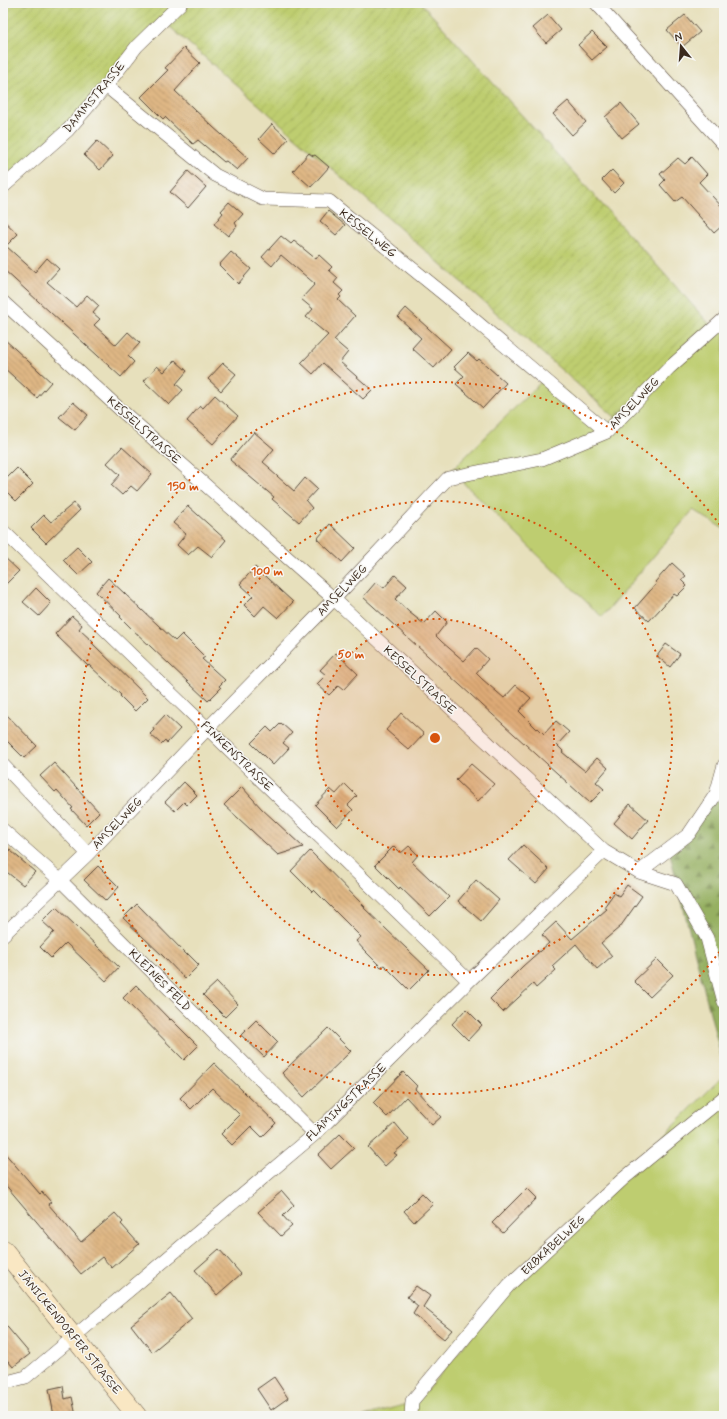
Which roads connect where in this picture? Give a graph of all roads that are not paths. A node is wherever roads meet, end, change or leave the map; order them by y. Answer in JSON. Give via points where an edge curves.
{"nodes":[{"id":1,"x":181,"y":3,"type":"edge"},
{"id":2,"x":596,"y":3,"type":"edge"},
{"id":3,"x":106,"y":86,"type":"junction"},
{"id":4,"x":724,"y":145,"type":"edge"},
{"id":5,"x":3,"y":187,"type":"edge"},
{"id":6,"x":3,"y":302,"type":"edge"},
{"id":7,"x":724,"y":319,"type":"edge"},
{"id":8,"x":607,"y":432,"type":"junction"},
{"id":9,"x":3,"y":531,"type":"edge"},
{"id":10,"x":334,"y":600,"type":"junction"},
{"id":11,"x":208,"y":728,"type":"junction"},
{"id":12,"x":3,"y":765,"type":"edge"},
{"id":13,"x":724,"y":765,"type":"edge"},
{"id":14,"x":3,"y":830,"type":"edge"},
{"id":15,"x":604,"y":851,"type":"junction"},
{"id":16,"x":88,"y":854,"type":"junction"},
{"id":17,"x":639,"y":872,"type":"junction"},
{"id":18,"x":61,"y":881,"type":"junction"},
{"id":19,"x":3,"y":935,"type":"edge"},
{"id":20,"x":469,"y":981,"type":"junction"},
{"id":21,"x":724,"y":1002,"type":"edge"},
{"id":22,"x":724,"y":1097,"type":"edge"},
{"id":23,"x":315,"y":1134,"type":"junction"},
{"id":24,"x":3,"y":1249,"type":"edge"},
{"id":25,"x":74,"y":1337,"type":"junction"},
{"id":26,"x":3,"y":1383,"type":"edge"},
{"id":27,"x":137,"y":1416,"type":"edge"},
{"id":28,"x":411,"y":1416,"type":"edge"}],
"edges":[{"from":1,"to":3,"type":"street","name":"DAMMSTRASSE","via":[[137,46]]},
{"from":2,"to":4,"type":"street"},
{"from":3,"to":5,"type":"street","name":"DAMMSTRASSE","via":[[68,130]]},
{"from":3,"to":8,"type":"street","name":"KESSELWEG","via":[[215,175],[264,199],[329,201]]},
{"from":6,"to":10,"type":"street","name":"KESSELSTRASSE"},
{"from":7,"to":8,"type":"street","name":"AMSELWEG","via":[[669,368]]},
{"from":8,"to":10,"type":"street","name":"AMSELWEG","via":[[542,459],[448,478]]},
{"from":9,"to":11,"type":"street","name":"FINKENSTRASSE"},
{"from":10,"to":11,"type":"street","name":"AMSELWEG"},
{"from":10,"to":15,"type":"street","name":"KESSELSTRASSE"},
{"from":11,"to":16,"type":"street","name":"AMSELWEG"},
{"from":11,"to":20,"type":"street","name":"FINKENSTRASSE"},
{"from":12,"to":16,"type":"street"},
{"from":13,"to":17,"type":"street","via":[[716,794],[689,834]]},
{"from":14,"to":18,"type":"street","name":"KLEINES FELD"},
{"from":15,"to":17,"type":"street"},
{"from":15,"to":20,"type":"street","name":"FLÄMINGSTRASSE"},
{"from":16,"to":18,"type":"street","name":"AMSELWEG"},
{"from":17,"to":21,"type":"street","via":[[676,884],[707,938]]},
{"from":18,"to":19,"type":"street","name":"AMSELWEG"},
{"from":18,"to":23,"type":"street","name":"KLEINES FELD"},
{"from":20,"to":23,"type":"street","name":"FLÄMINGSTRASSE"},
{"from":22,"to":28,"type":"street","name":"ERBKABELWEG","via":[[623,1179],[510,1285],[412,1401]]},
{"from":23,"to":25,"type":"street","name":"FLÄMINGSTRASSE"},
{"from":24,"to":25,"type":"main road","name":"JÄNICKENDORFER STRASSE"},
{"from":25,"to":26,"type":"street","name":"FLÄMINGSTRASSE","via":[[26,1377]]},
{"from":25,"to":27,"type":"main road","name":"JÄNICKENDORFER STRASSE"}]}
